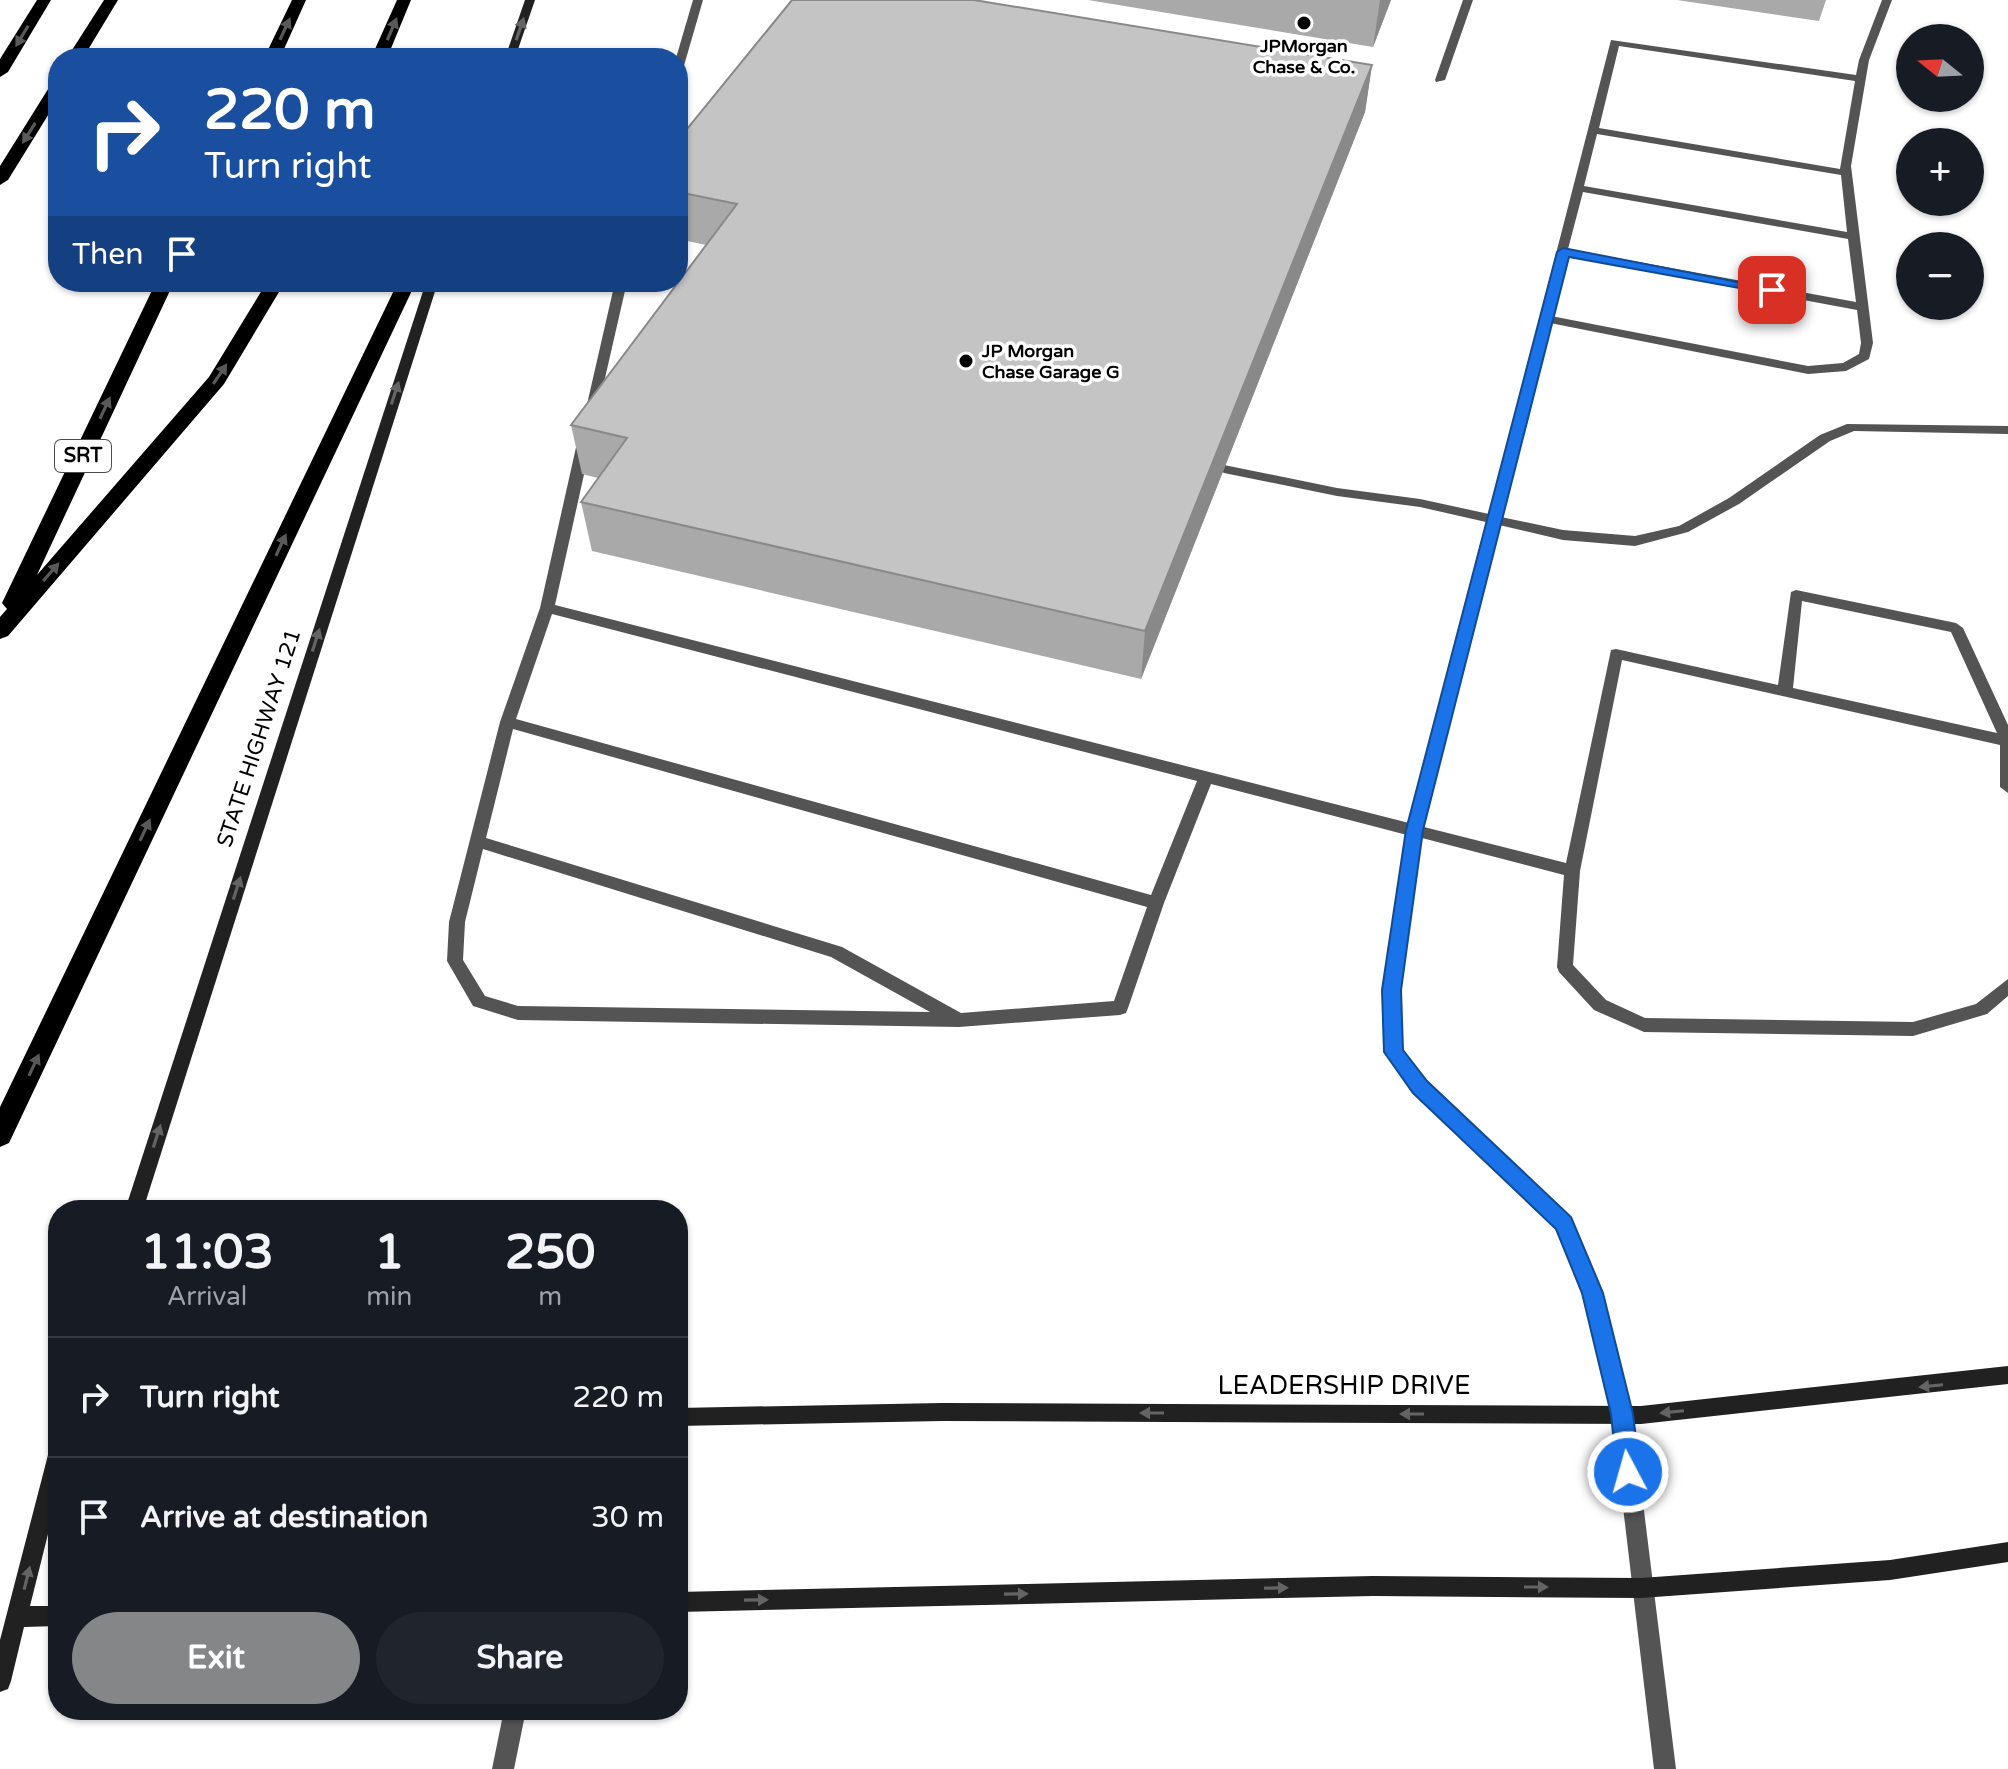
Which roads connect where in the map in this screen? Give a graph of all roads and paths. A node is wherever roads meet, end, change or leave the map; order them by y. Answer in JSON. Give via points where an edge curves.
{"nodes":[{"id":1,"x":44,"y":0,"type":"edge"},
{"id":2,"x":111,"y":0,"type":"edge"},
{"id":3,"x":299,"y":0,"type":"edge"},
{"id":4,"x":404,"y":0,"type":"edge"},
{"id":5,"x":530,"y":0,"type":"edge"},
{"id":6,"x":698,"y":0,"type":"edge"},
{"id":7,"x":1468,"y":0,"type":"edge"},
{"id":8,"x":1887,"y":0,"type":"edge"},
{"id":9,"x":81,"y":48,"type":"edge"},
{"id":10,"x":277,"y":48,"type":"edge"},
{"id":11,"x":383,"y":48,"type":"edge"},
{"id":12,"x":513,"y":48,"type":"edge"},
{"id":13,"x":684,"y":48,"type":"edge"},
{"id":14,"x":0,"y":72,"type":"edge"},
{"id":15,"x":1860,"y":79,"type":"junction"},
{"id":16,"x":1440,"y":80,"type":"dead end"},
{"id":17,"x":48,"y":102,"type":"edge"},
{"id":18,"x":1594,"y":130,"type":"junction"},
{"id":19,"x":1846,"y":173,"type":"junction"},
{"id":20,"x":0,"y":180,"type":"edge"},
{"id":21,"x":1579,"y":188,"type":"junction"},
{"id":22,"x":1853,"y":236,"type":"junction"},
{"id":23,"x":1563,"y":252,"type":"junction"},
{"id":24,"x":160,"y":292,"type":"edge"},
{"id":25,"x":270,"y":292,"type":"edge"},
{"id":26,"x":402,"y":292,"type":"edge"},
{"id":27,"x":429,"y":292,"type":"edge"},
{"id":28,"x":619,"y":292,"type":"edge"},
{"id":29,"x":1862,"y":307,"type":"junction"},
{"id":30,"x":1547,"y":319,"type":"junction"},
{"id":31,"x":2008,"y":430,"type":"edge"},
{"id":32,"x":1224,"y":469,"type":"edge"},
{"id":33,"x":1493,"y":519,"type":"junction"},
{"id":34,"x":547,"y":608,"type":"junction"},
{"id":35,"x":0,"y":631,"type":"edge"},
{"id":36,"x":1785,"y":692,"type":"junction"},
{"id":37,"x":507,"y":722,"type":"junction"},
{"id":38,"x":2008,"y":741,"type":"edge"},
{"id":39,"x":1207,"y":776,"type":"junction"},
{"id":40,"x":2008,"y":787,"type":"edge"},
{"id":41,"x":1415,"y":830,"type":"junction"},
{"id":42,"x":477,"y":841,"type":"junction"},
{"id":43,"x":1572,"y":871,"type":"junction"},
{"id":44,"x":1156,"y":903,"type":"junction"},
{"id":45,"x":2008,"y":986,"type":"edge"},
{"id":46,"x":959,"y":1020,"type":"junction"},
{"id":47,"x":0,"y":1135,"type":"edge"},
{"id":48,"x":137,"y":1200,"type":"edge"},
{"id":49,"x":2008,"y":1375,"type":"edge"},
{"id":50,"x":1622,"y":1414,"type":"junction"},
{"id":51,"x":688,"y":1417,"type":"edge"},
{"id":52,"x":48,"y":1496,"type":"edge"},
{"id":53,"x":2008,"y":1552,"type":"edge"},
{"id":54,"x":1641,"y":1588,"type":"junction"},
{"id":55,"x":688,"y":1602,"type":"edge"},
{"id":56,"x":48,"y":1616,"type":"edge"},
{"id":57,"x":18,"y":1617,"type":"junction"},
{"id":58,"x":0,"y":1681,"type":"edge"},
{"id":59,"x":513,"y":1720,"type":"edge"},
{"id":60,"x":503,"y":1769,"type":"edge"},
{"id":61,"x":1665,"y":1769,"type":"edge"}],
"edges":[{"from":1,"to":14,"type":"highway","one_way":true},
{"from":2,"to":9,"type":"highway"},
{"from":10,"to":3,"type":"highway","one_way":true},
{"from":11,"to":4,"type":"highway","one_way":true},
{"from":12,"to":5,"type":"street","one_way":true},
{"from":6,"to":13,"type":"lane"},
{"from":7,"to":16,"type":"lane"},
{"from":8,"to":15,"type":"lane"},
{"from":15,"to":18,"type":"lane","via":[[1615,42]]},
{"from":15,"to":19,"type":"lane"},
{"from":17,"to":20,"type":"highway","one_way":true},
{"from":18,"to":19,"type":"lane"},
{"from":18,"to":21,"type":"lane"},
{"from":19,"to":22,"type":"lane"},
{"from":21,"to":22,"type":"lane"},
{"from":21,"to":23,"type":"lane"},
{"from":22,"to":29,"type":"lane"},
{"from":23,"to":29,"type":"lane"},
{"from":23,"to":30,"type":"lane"},
{"from":35,"to":24,"type":"highway","number":"SRT","one_way":true},
{"from":35,"to":25,"type":"highway","one_way":true,"via":[[217,380]]},
{"from":47,"to":26,"type":"highway","one_way":true},
{"from":48,"to":27,"type":"street","name":"STATE HIGHWAY 121","one_way":true},
{"from":28,"to":34,"type":"lane"},
{"from":29,"to":30,"type":"lane","via":[[1865,356],[1846,367],[1808,370]]},
{"from":30,"to":33,"type":"lane"},
{"from":31,"to":33,"type":"lane","via":[[1852,427],[1825,438],[1683,529],[1635,541],[1563,535]]},
{"from":32,"to":33,"type":"lane"},
{"from":33,"to":41,"type":"lane"},
{"from":34,"to":37,"type":"lane"},
{"from":34,"to":39,"type":"lane"},
{"from":36,"to":38,"type":"lane"},
{"from":36,"to":38,"type":"lane","via":[[1796,595],[1956,628]]},
{"from":36,"to":43,"type":"lane","via":[[1616,654]]},
{"from":37,"to":42,"type":"lane"},
{"from":37,"to":44,"type":"lane"},
{"from":38,"to":40,"type":"lane"},
{"from":39,"to":41,"type":"lane"},
{"from":39,"to":44,"type":"lane"},
{"from":41,"to":43,"type":"lane"},
{"from":41,"to":50,"type":"lane","via":[[1392,990],[1394,1052],[1420,1087],[1563,1223],[1593,1293]]},
{"from":42,"to":46,"type":"lane","via":[[836,952]]},
{"from":42,"to":46,"type":"lane","via":[[457,922],[455,961],[479,1001],[518,1013]]},
{"from":43,"to":45,"type":"lane","via":[[1565,967],[1600,1005],[1644,1025],[1913,1029],[1981,1009]]},
{"from":44,"to":46,"type":"lane","via":[[1120,1008]]},
{"from":49,"to":50,"type":"street","name":"LEADERSHIP DRIVE","one_way":true},
{"from":50,"to":51,"type":"street","name":"LEADERSHIP DRIVE","one_way":true,"via":[[942,1412]]},
{"from":50,"to":54,"type":"lane"},
{"from":57,"to":52,"type":"street","one_way":true},
{"from":53,"to":54,"type":"street","via":[[1890,1570]]},
{"from":55,"to":54,"type":"street","one_way":true,"via":[[1373,1586]]},
{"from":54,"to":61,"type":"lane"},
{"from":56,"to":57,"type":"street"},
{"from":57,"to":58,"type":"street"},
{"from":59,"to":60,"type":"lane"}]}
